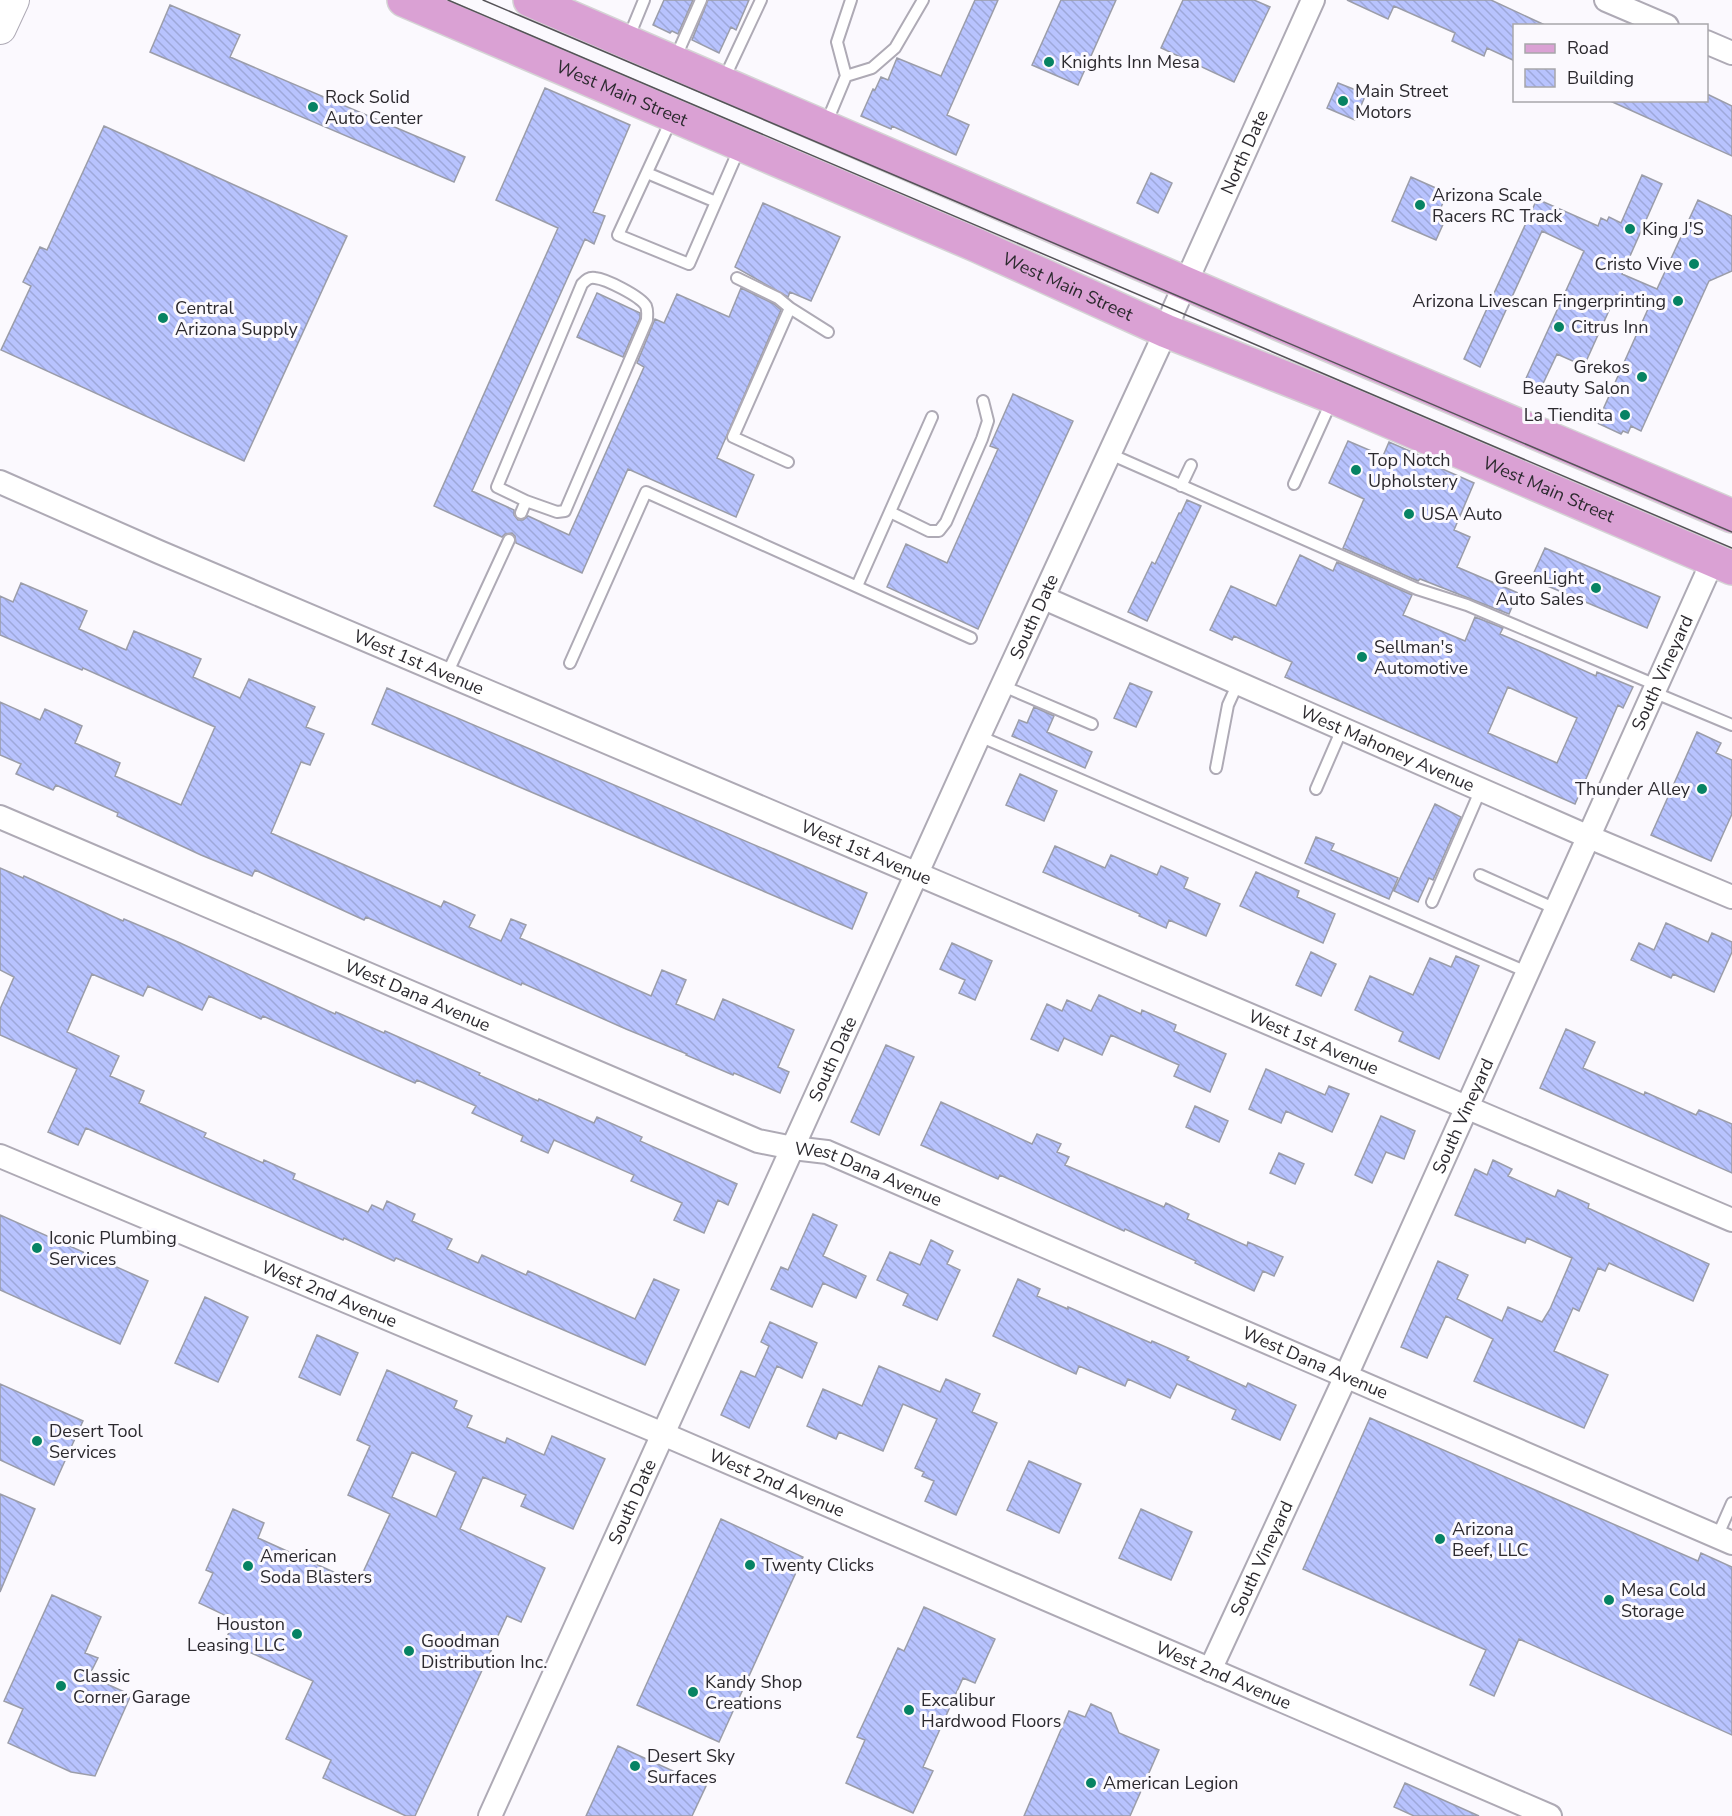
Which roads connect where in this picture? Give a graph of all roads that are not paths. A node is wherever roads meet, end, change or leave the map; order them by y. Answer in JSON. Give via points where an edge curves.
{"nodes":[{"id":1,"x":12,"y":0,"type":"edge"},
{"id":2,"x":404,"y":0,"type":"edge"},
{"id":3,"x":644,"y":0,"type":"edge"},
{"id":4,"x":702,"y":0,"type":"edge"},
{"id":5,"x":760,"y":0,"type":"edge"},
{"id":6,"x":851,"y":0,"type":"edge"},
{"id":7,"x":923,"y":0,"type":"edge"},
{"id":8,"x":1313,"y":0,"type":"edge"},
{"id":9,"x":1606,"y":0,"type":"edge"},
{"id":10,"x":546,"y":3,"type":"edge"},
{"id":11,"x":1663,"y":24,"type":"edge"},
{"id":12,"x":0,"y":28,"type":"edge"},
{"id":13,"x":627,"y":42,"type":"junction"},
{"id":14,"x":1708,"y":42,"type":"edge"},
{"id":15,"x":1732,"y":52,"type":"edge"},
{"id":16,"x":673,"y":62,"type":"junction"},
{"id":17,"x":846,"y":76,"type":"junction"},
{"id":18,"x":722,"y":83,"type":"junction"},
{"id":19,"x":674,"y":115,"type":"junction"},
{"id":20,"x":825,"y":128,"type":"junction"},
{"id":21,"x":741,"y":144,"type":"junction"},
{"id":22,"x":647,"y":173,"type":"junction"},
{"id":23,"x":716,"y":202,"type":"junction"},
{"id":24,"x":737,"y":278,"type":"dead end"},
{"id":25,"x":1176,"y":306,"type":"junction"},
{"id":26,"x":790,"y":308,"type":"junction"},
{"id":27,"x":828,"y":332,"type":"dead end"},
{"id":28,"x":1333,"y":397,"type":"junction"},
{"id":29,"x":983,"y":401,"type":"dead end"},
{"id":30,"x":932,"y":417,"type":"dead end"},
{"id":31,"x":1110,"y":454,"type":"junction"},
{"id":32,"x":788,"y":462,"type":"dead end"},
{"id":33,"x":1191,"y":465,"type":"dead end"},
{"id":34,"x":0,"y":482,"type":"edge"},
{"id":35,"x":1294,"y":484,"type":"dead end"},
{"id":36,"x":1181,"y":486,"type":"junction"},
{"id":37,"x":526,"y":501,"type":"junction"},
{"id":38,"x":890,"y":512,"type":"junction"},
{"id":39,"x":521,"y":513,"type":"dead end"},
{"id":40,"x":1732,"y":516,"type":"edge"},
{"id":41,"x":509,"y":540,"type":"dead end"},
{"id":42,"x":1722,"y":564,"type":"edge"},
{"id":43,"x":857,"y":586,"type":"junction"},
{"id":44,"x":1044,"y":598,"type":"junction"},
{"id":45,"x":971,"y":638,"type":"dead end"},
{"id":46,"x":570,"y":663,"type":"dead end"},
{"id":47,"x":447,"y":674,"type":"junction"},
{"id":48,"x":1238,"y":683,"type":"junction"},
{"id":49,"x":1003,"y":686,"type":"junction"},
{"id":50,"x":1655,"y":688,"type":"junction"},
{"id":51,"x":1092,"y":724,"type":"dead end"},
{"id":52,"x":1732,"y":725,"type":"edge"},
{"id":53,"x":1342,"y":729,"type":"junction"},
{"id":54,"x":979,"y":736,"type":"junction"},
{"id":55,"x":1216,"y":768,"type":"dead end"},
{"id":56,"x":1316,"y":789,"type":"dead end"},
{"id":57,"x":1481,"y":789,"type":"junction"},
{"id":58,"x":0,"y":817,"type":"edge"},
{"id":59,"x":1589,"y":837,"type":"junction"},
{"id":60,"x":918,"y":874,"type":"junction"},
{"id":61,"x":1480,"y":875,"type":"dead end"},
{"id":62,"x":1732,"y":897,"type":"edge"},
{"id":63,"x":1432,"y":902,"type":"dead end"},
{"id":64,"x":1556,"y":909,"type":"junction"},
{"id":65,"x":1527,"y":972,"type":"junction"},
{"id":66,"x":1466,"y":1108,"type":"junction"},
{"id":67,"x":792,"y":1148,"type":"junction"},
{"id":68,"x":0,"y":1156,"type":"edge"},
{"id":69,"x":1732,"y":1220,"type":"edge"},
{"id":70,"x":1346,"y":1376,"type":"junction"},
{"id":71,"x":663,"y":1434,"type":"junction"},
{"id":72,"x":1732,"y":1503,"type":"edge"},
{"id":73,"x":1724,"y":1540,"type":"edge"},
{"id":74,"x":1210,"y":1670,"type":"junction"},
{"id":75,"x":490,"y":1816,"type":"edge"},
{"id":76,"x":1550,"y":1816,"type":"edge"}],
"edges":[{"from":1,"to":12,"type":"street"},
{"from":2,"to":19,"type":"main road","name":"West Main Street"},
{"from":3,"to":13,"type":"lane"},
{"from":4,"to":16,"type":"lane"},
{"from":5,"to":18,"type":"lane"},
{"from":6,"to":17,"type":"lane","via":[[837,42]]},
{"from":7,"to":17,"type":"lane","via":[[895,48],[872,68]]},
{"from":8,"to":25,"type":"street","name":"North Date"},
{"from":9,"to":11,"type":"street"},
{"from":10,"to":13,"type":"main road","name":"West Main Street"},
{"from":13,"to":16,"type":"main road","name":"West Main Street"},
{"from":14,"to":15,"type":"street"},
{"from":16,"to":18,"type":"main road","name":"West Main Street"},
{"from":17,"to":20,"type":"lane"},
{"from":18,"to":20,"type":"main road","name":"West Main Street"},
{"from":19,"to":21,"type":"main road","name":"West Main Street"},
{"from":19,"to":22,"type":"lane"},
{"from":20,"to":25,"type":"main road","name":"West Main Street"},
{"from":21,"to":23,"type":"lane"},
{"from":21,"to":25,"type":"main road","name":"West Main Street","via":[[976,244]]},
{"from":22,"to":23,"type":"lane"},
{"from":22,"to":23,"type":"lane","via":[[618,235],[689,264]]},
{"from":24,"to":26,"type":"lane"},
{"from":25,"to":28,"type":"main road","name":"West Main Street"},
{"from":25,"to":31,"type":"street","name":"South Date"},
{"from":25,"to":40,"type":"main road","name":"West Main Street"},
{"from":26,"to":27,"type":"lane"},
{"from":26,"to":32,"type":"lane","via":[[733,437]]},
{"from":28,"to":35,"type":"lane"},
{"from":28,"to":42,"type":"main road","name":"West Main Street"},
{"from":29,"to":38,"type":"lane","via":[[988,421],[982,439],[939,531],[929,531]]},
{"from":30,"to":38,"type":"lane"},
{"from":31,"to":36,"type":"lane"},
{"from":31,"to":44,"type":"street","name":"South Date"},
{"from":33,"to":36,"type":"lane"},
{"from":34,"to":47,"type":"street","name":"West 1st Avenue"},
{"from":36,"to":50,"type":"lane"},
{"from":37,"to":37,"type":"lane","via":[[497,487],[582,284],[597,278],[636,295],[648,310],[647,320],[566,511],[557,512]]},
{"from":37,"to":39,"type":"lane"},
{"from":38,"to":43,"type":"lane"},
{"from":41,"to":47,"type":"lane"},
{"from":42,"to":50,"type":"street","name":"South Vineyard"},
{"from":43,"to":45,"type":"lane"},
{"from":43,"to":46,"type":"lane","via":[[646,492]]},
{"from":44,"to":48,"type":"street","name":"West Mahoney Avenue"},
{"from":44,"to":49,"type":"street","name":"South Date"},
{"from":47,"to":60,"type":"street","name":"West 1st Avenue"},
{"from":48,"to":53,"type":"street","name":"West Mahoney Avenue"},
{"from":48,"to":55,"type":"lane","via":[[1228,705]]},
{"from":49,"to":51,"type":"lane"},
{"from":49,"to":54,"type":"street","name":"South Date"},
{"from":50,"to":52,"type":"lane"},
{"from":50,"to":59,"type":"street","name":"South Vineyard"},
{"from":53,"to":56,"type":"lane"},
{"from":53,"to":57,"type":"street","name":"West Mahoney Avenue"},
{"from":54,"to":60,"type":"street","name":"South Date"},
{"from":54,"to":65,"type":"lane"},
{"from":57,"to":59,"type":"street","name":"West Mahoney Avenue"},
{"from":57,"to":63,"type":"lane"},
{"from":58,"to":67,"type":"street","name":"West Dana Avenue","via":[[758,1141]]},
{"from":59,"to":62,"type":"street","name":"West Mahoney Avenue"},
{"from":59,"to":64,"type":"street","name":"South Vineyard"},
{"from":60,"to":66,"type":"street","name":"West 1st Avenue"},
{"from":60,"to":67,"type":"street","name":"South Date"},
{"from":61,"to":64,"type":"lane"},
{"from":64,"to":65,"type":"street","name":"South Vineyard"},
{"from":65,"to":66,"type":"street","name":"South Vineyard"},
{"from":66,"to":69,"type":"street","name":"West 1st Avenue"},
{"from":66,"to":70,"type":"street","name":"South Vineyard"},
{"from":67,"to":70,"type":"street","name":"West Dana Avenue","via":[[827,1152]]},
{"from":67,"to":71,"type":"street","name":"South Date"},
{"from":68,"to":71,"type":"street","name":"West 2nd Avenue"},
{"from":70,"to":73,"type":"street","name":"West Dana Avenue"},
{"from":70,"to":74,"type":"street","name":"South Vineyard"},
{"from":71,"to":74,"type":"street","name":"West 2nd Avenue"},
{"from":71,"to":75,"type":"street","name":"South Date"},
{"from":72,"to":73,"type":"lane"},
{"from":74,"to":76,"type":"street","name":"West 2nd Avenue"}]}
